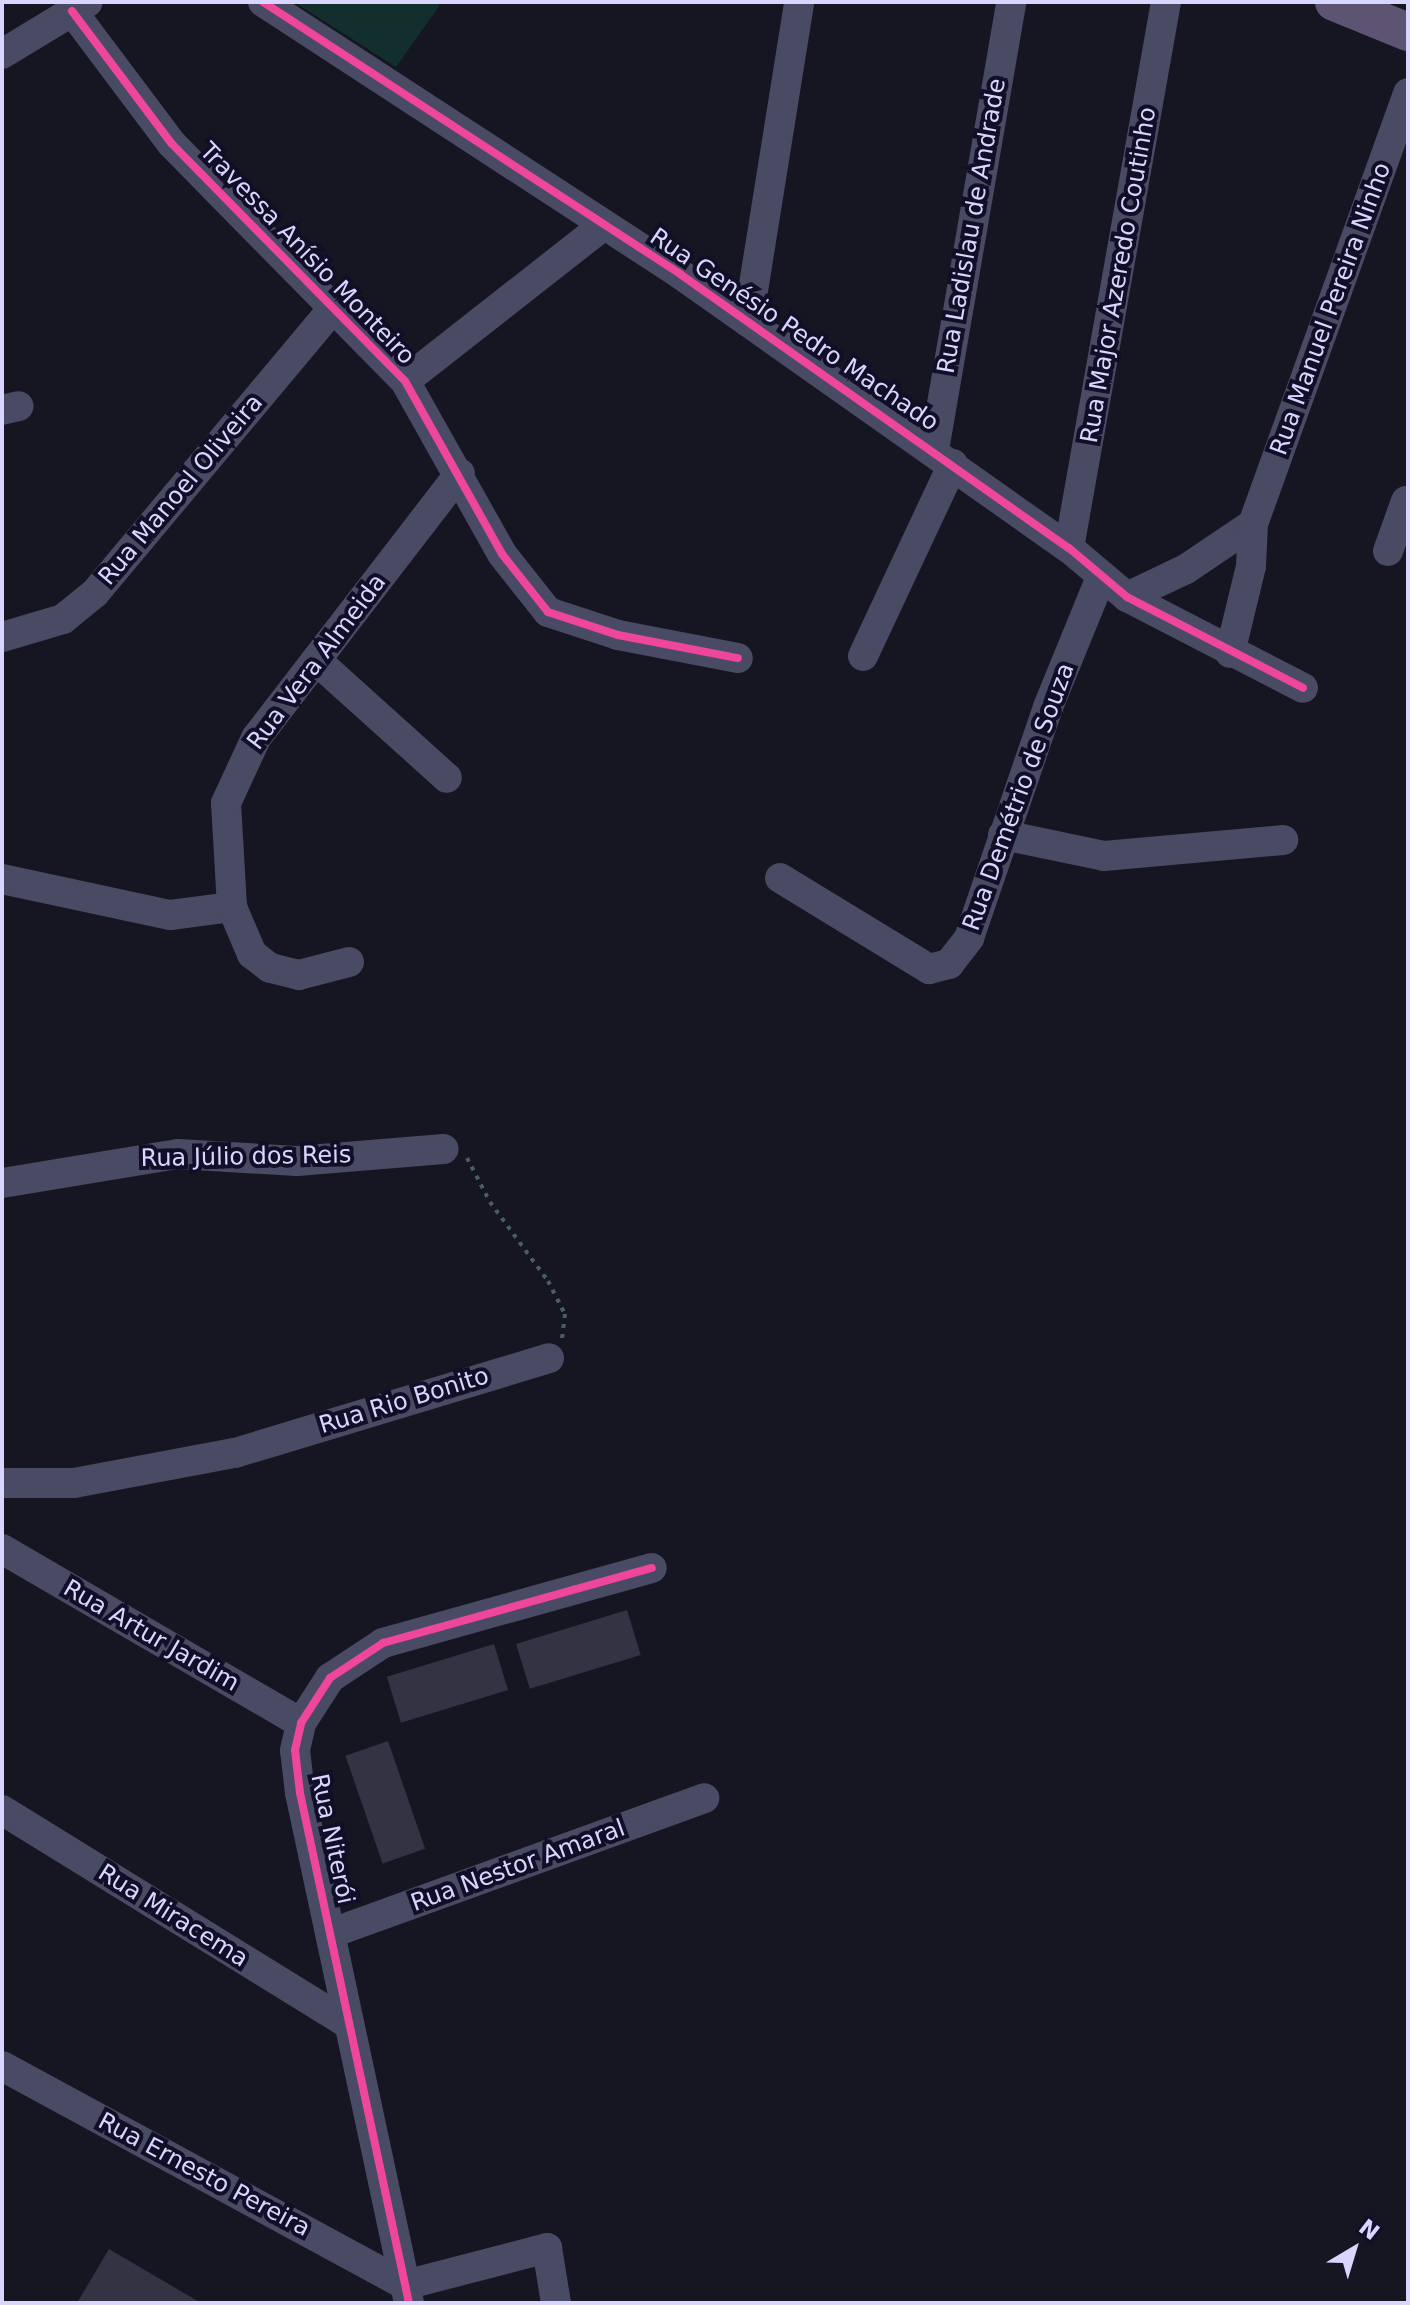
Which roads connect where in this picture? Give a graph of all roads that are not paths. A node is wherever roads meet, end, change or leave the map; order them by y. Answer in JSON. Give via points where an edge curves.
{"nodes":[{"id":1,"x":263,"y":2,"type":"edge"},
{"id":2,"x":799,"y":2,"type":"edge"},
{"id":3,"x":1011,"y":2,"type":"edge"},
{"id":4,"x":1166,"y":2,"type":"edge"},
{"id":5,"x":1334,"y":2,"type":"edge"},
{"id":6,"x":80,"y":6,"type":"edge"},
{"id":7,"x":1408,"y":32,"type":"edge"},
{"id":8,"x":2,"y":54,"type":"edge"},
{"id":9,"x":1408,"y":93,"type":"edge"},
{"id":10,"x":604,"y":225,"type":"junction"},
{"id":11,"x":334,"y":307,"type":"junction"},
{"id":12,"x":748,"y":322,"type":"junction"},
{"id":13,"x":405,"y":381,"type":"junction"},
{"id":14,"x":943,"y":457,"type":"junction"},
{"id":15,"x":460,"y":473,"type":"junction"},
{"id":16,"x":1407,"y":497,"type":"edge"},
{"id":17,"x":1253,"y":524,"type":"junction"},
{"id":18,"x":1069,"y":548,"type":"junction"},
{"id":19,"x":1388,"y":551,"type":"dead end"},
{"id":20,"x":1101,"y":577,"type":"junction"},
{"id":21,"x":1127,"y":597,"type":"junction"},
{"id":22,"x":2,"y":637,"type":"edge"},
{"id":23,"x":1230,"y":653,"type":"junction"},
{"id":24,"x":863,"y":656,"type":"dead end"},
{"id":25,"x":738,"y":658,"type":"dead end"},
{"id":26,"x":316,"y":660,"type":"junction"},
{"id":27,"x":1303,"y":688,"type":"dead end"},
{"id":28,"x":447,"y":778,"type":"dead end"},
{"id":29,"x":1003,"y":835,"type":"junction"},
{"id":30,"x":1283,"y":840,"type":"dead end"},
{"id":31,"x":780,"y":878,"type":"dead end"},
{"id":32,"x":2,"y":879,"type":"edge"},
{"id":33,"x":232,"y":907,"type":"junction"},
{"id":34,"x":349,"y":962,"type":"dead end"},
{"id":35,"x":444,"y":1149,"type":"road end"},
{"id":36,"x":2,"y":1183,"type":"edge"},
{"id":37,"x":549,"y":1358,"type":"road end"},
{"id":38,"x":2,"y":1483,"type":"edge"},
{"id":39,"x":2,"y":1549,"type":"edge"},
{"id":40,"x":652,"y":1568,"type":"dead end"},
{"id":41,"x":301,"y":1723,"type":"junction"},
{"id":42,"x":704,"y":1798,"type":"dead end"},
{"id":43,"x":2,"y":1810,"type":"edge"},
{"id":44,"x":332,"y":1933,"type":"junction"},
{"id":45,"x":345,"y":2022,"type":"junction"},
{"id":46,"x":2,"y":2066,"type":"edge"},
{"id":47,"x":407,"y":2294,"type":"edge"},
{"id":48,"x":556,"y":2303,"type":"edge"}],
"edges":[{"from":1,"to":10,"type":"street","name":"Rua Genésio Pedro Machado"},
{"from":2,"to":12,"type":"street"},
{"from":3,"to":14,"type":"street","name":"Rua Ladislau de Andrade"},
{"from":4,"to":18,"type":"street","name":"Rua Major Azeredo Coutinho"},
{"from":5,"to":7,"type":"main road"},
{"from":6,"to":8,"type":"street"},
{"from":6,"to":11,"type":"street","name":"Travessa Anísio Monteiro","via":[[172,144]]},
{"from":9,"to":17,"type":"street","name":"Rua Manuel Pereira Ninho"},
{"from":10,"to":12,"type":"street","name":"Rua Genésio Pedro Machado"},
{"from":10,"to":13,"type":"street"},
{"from":11,"to":13,"type":"street","name":"Travessa Anísio Monteiro"},
{"from":11,"to":22,"type":"street","name":"Rua Manoel Oliveira","via":[[95,593],[63,619]]},
{"from":12,"to":14,"type":"street","name":"Rua Genésio Pedro Machado"},
{"from":13,"to":15,"type":"street","name":"Travessa Anísio Monteiro"},
{"from":14,"to":18,"type":"street","name":"Rua Genésio Pedro Machado"},
{"from":14,"to":24,"type":"street","name":"Rua Ladislau de Andrade"},
{"from":15,"to":25,"type":"street","name":"Travessa Anísio Monteiro","via":[[502,554],[548,612],[618,635]]},
{"from":15,"to":26,"type":"street","name":"Rua Vera Almeida"},
{"from":16,"to":19,"type":"street"},
{"from":17,"to":21,"type":"street","via":[[1186,569]]},
{"from":17,"to":23,"type":"street","name":"Rua Manuel Pereira Ninho","via":[[1251,566]]},
{"from":18,"to":20,"type":"street","name":"Rua Genésio Pedro Machado"},
{"from":20,"to":21,"type":"street","name":"Rua Genésio Pedro Machado"},
{"from":20,"to":29,"type":"street","name":"Rua Demétrio de Souza"},
{"from":21,"to":23,"type":"street","name":"Rua Genésio Pedro Machado"},
{"from":23,"to":27,"type":"street","name":"Rua Genésio Pedro Machado"},
{"from":26,"to":28,"type":"street"},
{"from":26,"to":33,"type":"street","name":"Rua Vera Almeida","via":[[256,738],[226,803]]},
{"from":29,"to":30,"type":"street","via":[[1104,856]]},
{"from":29,"to":31,"type":"street","name":"Rua Demétrio de Souza","via":[[969,938],[940,969],[929,969]]},
{"from":32,"to":33,"type":"street","via":[[157,913]]},
{"from":33,"to":34,"type":"street","name":"Rua Vera Almeida","via":[[252,954],[270,968],[299,975]]},
{"from":35,"to":36,"type":"street","name":"Rua Júlio dos Reis","via":[[297,1161],[178,1154]]},
{"from":37,"to":38,"type":"street","name":"Rua Rio Bonito","via":[[235,1453],[74,1483]]},
{"from":39,"to":41,"type":"street","name":"Rua Artur Jardim"},
{"from":40,"to":41,"type":"street","name":"Rua Niterói","via":[[383,1643],[330,1678]]},
{"from":41,"to":44,"type":"street","name":"Rua Niterói","via":[[295,1750],[300,1793]]},
{"from":42,"to":44,"type":"street","name":"Rua Nestor Amaral"},
{"from":43,"to":45,"type":"street","name":"Rua Miracema"},
{"from":44,"to":45,"type":"street","name":"Rua Niterói"},
{"from":45,"to":47,"type":"street","name":"Rua Niterói"},
{"from":46,"to":47,"type":"street","name":"Rua Ernesto Pereira"},
{"from":47,"to":48,"type":"street","via":[[547,2248]]}]}
